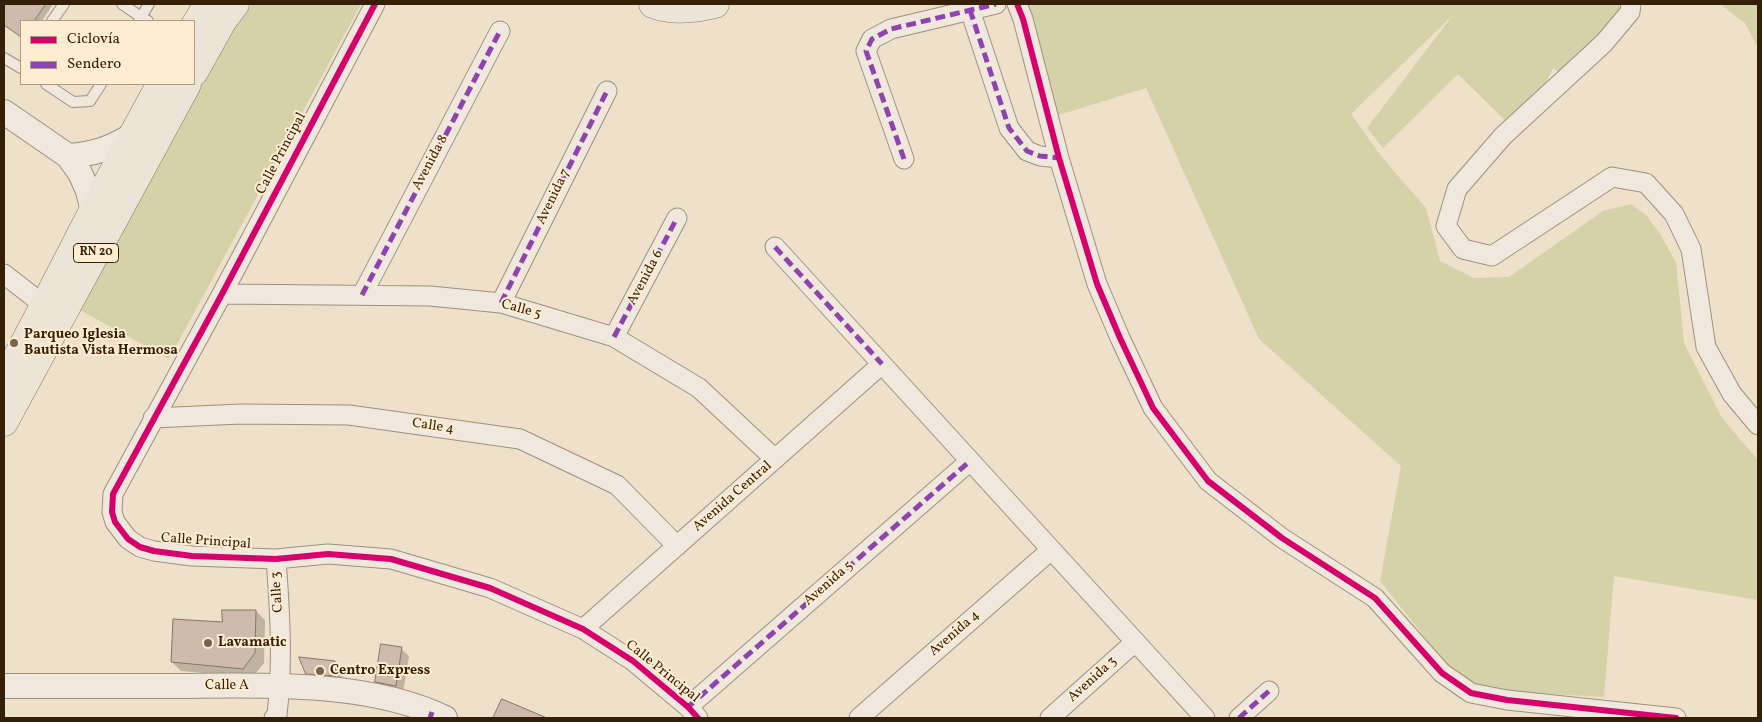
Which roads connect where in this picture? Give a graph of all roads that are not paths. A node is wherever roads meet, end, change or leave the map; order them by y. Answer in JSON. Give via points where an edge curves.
{"nodes":[{"id":1,"x":64,"y":4,"type":"edge"},
{"id":2,"x":122,"y":4,"type":"edge"},
{"id":3,"x":149,"y":4,"type":"edge"},
{"id":4,"x":208,"y":4,"type":"edge"},
{"id":5,"x":234,"y":4,"type":"edge"},
{"id":6,"x":375,"y":4,"type":"edge"},
{"id":7,"x":653,"y":4,"type":"edge"},
{"id":8,"x":715,"y":4,"type":"edge"},
{"id":9,"x":996,"y":4,"type":"edge"},
{"id":10,"x":1017,"y":4,"type":"edge"},
{"id":11,"x":1631,"y":4,"type":"edge"},
{"id":12,"x":970,"y":10,"type":"junction"},
{"id":13,"x":53,"y":20,"type":"edge"},
{"id":14,"x":143,"y":20,"type":"edge"},
{"id":15,"x":195,"y":25,"type":"edge"},
{"id":16,"x":500,"y":31,"type":"dead end"},
{"id":17,"x":4,"y":58,"type":"edge"},
{"id":18,"x":20,"y":66,"type":"edge"},
{"id":19,"x":195,"y":70,"type":"edge"},
{"id":20,"x":48,"y":85,"type":"edge"},
{"id":21,"x":100,"y":85,"type":"edge"},
{"id":22,"x":160,"y":85,"type":"edge"},
{"id":23,"x":186,"y":85,"type":"edge"},
{"id":24,"x":607,"y":91,"type":"dead end"},
{"id":25,"x":4,"y":112,"type":"edge"},
{"id":26,"x":131,"y":136,"type":"junction"},
{"id":27,"x":68,"y":156,"type":"junction"},
{"id":28,"x":1059,"y":158,"type":"junction"},
{"id":29,"x":904,"y":160,"type":"dead end"},
{"id":30,"x":93,"y":211,"type":"junction"},
{"id":31,"x":677,"y":218,"type":"dead end"},
{"id":32,"x":775,"y":247,"type":"dead end"},
{"id":33,"x":4,"y":274,"type":"edge"},
{"id":34,"x":222,"y":294,"type":"junction"},
{"id":35,"x":362,"y":295,"type":"junction"},
{"id":36,"x":501,"y":303,"type":"junction"},
{"id":37,"x":45,"y":306,"type":"junction"},
{"id":38,"x":614,"y":337,"type":"junction"},
{"id":39,"x":882,"y":364,"type":"junction"},
{"id":40,"x":4,"y":381,"type":"edge"},
{"id":41,"x":153,"y":418,"type":"junction"},
{"id":42,"x":4,"y":422,"type":"edge"},
{"id":43,"x":1758,"y":425,"type":"edge"},
{"id":44,"x":775,"y":459,"type":"junction"},
{"id":45,"x":970,"y":461,"type":"junction"},
{"id":46,"x":677,"y":546,"type":"junction"},
{"id":47,"x":1051,"y":550,"type":"junction"},
{"id":48,"x":276,"y":559,"type":"junction"},
{"id":49,"x":583,"y":629,"type":"junction"},
{"id":50,"x":1135,"y":642,"type":"junction"},
{"id":51,"x":4,"y":686,"type":"edge"},
{"id":52,"x":280,"y":686,"type":"junction"},
{"id":53,"x":1270,"y":691,"type":"dead end"},
{"id":54,"x":693,"y":713,"type":"edge"},
{"id":55,"x":436,"y":716,"type":"edge"},
{"id":56,"x":274,"y":718,"type":"edge"},
{"id":57,"x":859,"y":718,"type":"edge"},
{"id":58,"x":1050,"y":718,"type":"edge"},
{"id":59,"x":1205,"y":718,"type":"edge"},
{"id":60,"x":1239,"y":718,"type":"edge"},
{"id":61,"x":1676,"y":718,"type":"edge"}],
"edges":[{"from":1,"to":13,"type":"lane"},
{"from":2,"to":14,"type":"lane"},
{"from":3,"to":14,"type":"lane"},
{"from":4,"to":15,"type":"highway"},
{"from":5,"to":19,"type":"highway"},
{"from":6,"to":34,"type":"street","name":"Calle Principal"},
{"from":7,"to":8,"type":"highway","via":[[681,9]]},
{"from":9,"to":12,"type":"street"},
{"from":10,"to":28,"type":"street"},
{"from":11,"to":43,"type":"street","via":[[1630,12],[1604,43],[1503,136],[1457,189],[1446,226],[1463,249],[1492,256],[1612,178],[1646,183],[1674,214],[1691,249],[1706,347],[1732,394]]},
{"from":12,"to":28,"type":"street","via":[[1010,128],[1027,150],[1040,156]]},
{"from":12,"to":29,"type":"street","via":[[891,29],[872,39],[866,51]]},
{"from":16,"to":35,"type":"street","name":"Avenida 8"},
{"from":17,"to":18,"type":"lane"},
{"from":20,"to":21,"type":"lane","via":[[73,102],[90,101]]},
{"from":22,"to":26,"type":"highway","number":"RN 20"},
{"from":23,"to":42,"type":"highway","number":"RN 20"},
{"from":24,"to":36,"type":"street","name":"Avenida 7"},
{"from":25,"to":27,"type":"street"},
{"from":26,"to":27,"type":"street","via":[[91,154]]},
{"from":26,"to":30,"type":"highway","number":"RN 20"},
{"from":27,"to":30,"type":"street","via":[[80,173]]},
{"from":28,"to":61,"type":"street","via":[[1097,284],[1120,338],[1153,408],[1208,481],[1282,538],[1375,598],[1442,673],[1471,693],[1507,700]]},
{"from":30,"to":37,"type":"highway","number":"RN 20"},
{"from":31,"to":38,"type":"street","name":"Avenida 6"},
{"from":32,"to":39,"type":"street"},
{"from":33,"to":37,"type":"street"},
{"from":34,"to":35,"type":"street","name":"Calle 5"},
{"from":34,"to":41,"type":"street","name":"Calle Principal"},
{"from":35,"to":36,"type":"street","name":"Calle 5","via":[[430,296]]},
{"from":36,"to":38,"type":"street","name":"Calle 5"},
{"from":37,"to":40,"type":"highway","number":"RN 20"},
{"from":38,"to":44,"type":"street","name":"Calle 5","via":[[699,388]]},
{"from":39,"to":44,"type":"street","name":"Avenida Central"},
{"from":39,"to":45,"type":"street"},
{"from":41,"to":46,"type":"street","name":"Calle 4","via":[[242,414],[350,415],[520,439],[618,485]]},
{"from":41,"to":48,"type":"street","name":"Calle Principal","via":[[113,494],[112,512],[121,530],[140,547],[154,551],[192,556]]},
{"from":44,"to":46,"type":"street","name":"Avenida Central"},
{"from":45,"to":47,"type":"street"},
{"from":45,"to":54,"type":"street","name":"Avenida 5"},
{"from":46,"to":49,"type":"street","name":"Avenida Central"},
{"from":47,"to":50,"type":"street"},
{"from":47,"to":57,"type":"street","name":"Avenida 4"},
{"from":48,"to":49,"type":"street","name":"Calle Principal","via":[[328,554],[391,559],[490,588]]},
{"from":48,"to":52,"type":"street","name":"Calle 3"},
{"from":49,"to":54,"type":"street","name":"Calle Principal","via":[[632,661]]},
{"from":50,"to":58,"type":"street","name":"Avenida 3"},
{"from":50,"to":59,"type":"street"},
{"from":51,"to":52,"type":"street","name":"Calle A"},
{"from":52,"to":55,"type":"street","name":"Calle A","via":[[380,696]]},
{"from":52,"to":56,"type":"street","name":"Calle 3"},
{"from":53,"to":60,"type":"street"}]}
